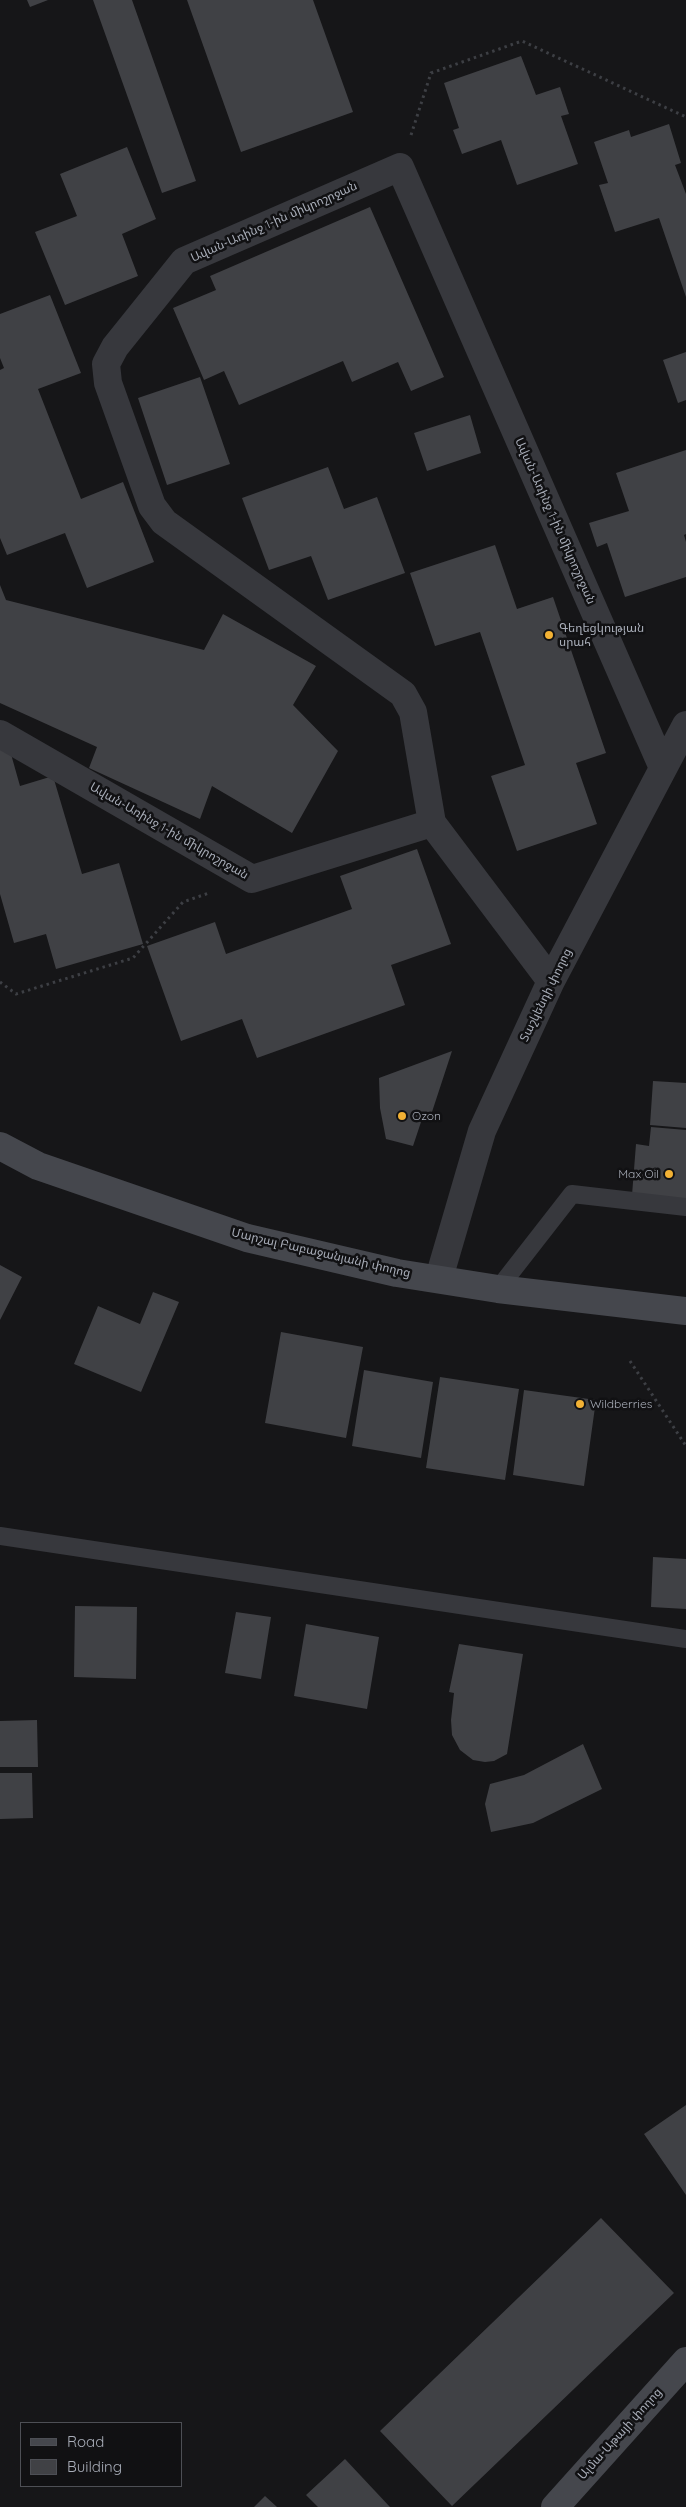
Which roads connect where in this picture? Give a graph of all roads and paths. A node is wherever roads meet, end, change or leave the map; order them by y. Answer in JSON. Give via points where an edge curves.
{"nodes":[{"id":1,"x":686,"y":116,"type":"edge"},
{"id":2,"x":400,"y":167,"type":"junction"},
{"id":3,"x":686,"y":725,"type":"edge"},
{"id":4,"x":0,"y":734,"type":"edge"},
{"id":5,"x":663,"y":768,"type":"junction"},
{"id":6,"x":432,"y":823,"type":"junction"},
{"id":7,"x":252,"y":879,"type":"junction"},
{"id":8,"x":551,"y":980,"type":"junction"},
{"id":9,"x":0,"y":982,"type":"edge"},
{"id":10,"x":0,"y":1146,"type":"edge"},
{"id":11,"x":686,"y":1207,"type":"edge"},
{"id":12,"x":439,"y":1278,"type":"junction"},
{"id":13,"x":498,"y":1289,"type":"junction"},
{"id":14,"x":686,"y":1311,"type":"edge"},
{"id":15,"x":630,"y":1361,"type":"dead end"},
{"id":16,"x":686,"y":1446,"type":"edge"},
{"id":17,"x":0,"y":1536,"type":"edge"},
{"id":18,"x":686,"y":1639,"type":"edge"},
{"id":19,"x":686,"y":2361,"type":"edge"},
{"id":20,"x":555,"y":2507,"type":"edge"}],
"edges":[{"from":1,"to":2,"type":"path","via":[[522,42],[431,73]]},
{"from":2,"to":5,"type":"street","name":"Ավան-Առինջ 1-ին միկրոշրջան"},
{"from":2,"to":6,"type":"street","name":"Ավան-Առինջ 1-ին միկրոշրջան","via":[[184,261],[115,347],[106,364],[108,383],[152,506],[164,522],[404,694],[413,712]]},
{"from":3,"to":5,"type":"street","name":"Տաշկենդի փողոց"},
{"from":4,"to":7,"type":"street","name":"Ավան-Առինջ 1-ին միկրոշրջան"},
{"from":5,"to":8,"type":"street","name":"Տաշկենդի փողոց"},
{"from":6,"to":7,"type":"street","name":"Ավան-Առինջ 1-ին միկրոշրջան"},
{"from":6,"to":8,"type":"street","name":"Ավան-Առինջ 1-ին միկրոշրջան"},
{"from":7,"to":9,"type":"path","via":[[183,902],[133,958],[16,994]]},
{"from":8,"to":12,"type":"street","name":"Տաշկենդի փողոց","via":[[482,1131]]},
{"from":10,"to":12,"type":"main road","name":"Մարշալ Բաբաջանյանի փողոց","via":[[38,1166],[247,1238],[397,1273]]},
{"from":11,"to":13,"type":"lane","via":[[572,1194]]},
{"from":12,"to":13,"type":"main road","name":"Մարշալ Բաբաջանյանի փողոց"},
{"from":13,"to":14,"type":"main road","name":"Մարշալ Բաբաջանյանի փողոց"},
{"from":15,"to":16,"type":"path"},
{"from":17,"to":18,"type":"lane"},
{"from":19,"to":20,"type":"main road","name":"Ալմա-Աթայի փողոց"}]}
